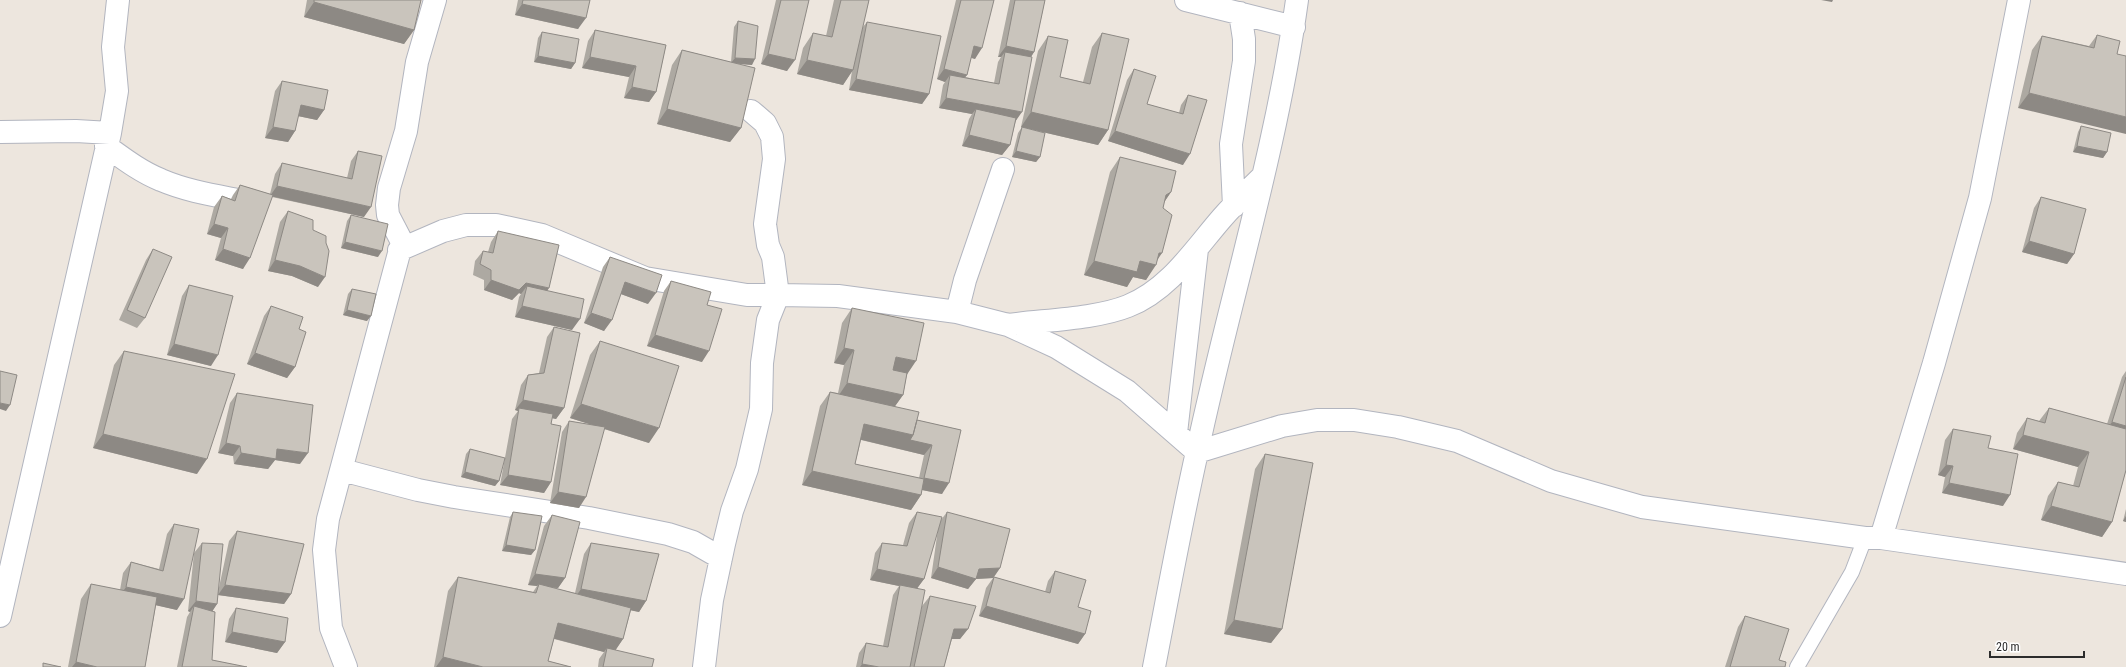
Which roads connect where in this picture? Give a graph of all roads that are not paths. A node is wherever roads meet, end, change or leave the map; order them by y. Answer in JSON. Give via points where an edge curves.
{"nodes":[{"id":1,"x":118,"y":0,"type":"edge"},
{"id":2,"x":435,"y":0,"type":"edge"},
{"id":3,"x":1186,"y":0,"type":"edge"},
{"id":4,"x":1297,"y":0,"type":"edge"},
{"id":5,"x":2019,"y":0,"type":"edge"},
{"id":6,"x":1240,"y":13,"type":"junction"},
{"id":7,"x":1294,"y":28,"type":"junction"},
{"id":8,"x":751,"y":111,"type":"edge"},
{"id":9,"x":0,"y":132,"type":"edge"},
{"id":10,"x":108,"y":140,"type":"junction"},
{"id":11,"x":1003,"y":169,"type":"dead end"},
{"id":12,"x":1263,"y":176,"type":"junction"},
{"id":13,"x":248,"y":202,"type":"edge"},
{"id":14,"x":1234,"y":206,"type":"junction"},
{"id":15,"x":1197,"y":249,"type":"junction"},
{"id":16,"x":399,"y":250,"type":"junction"},
{"id":17,"x":778,"y":294,"type":"junction"},
{"id":18,"x":957,"y":312,"type":"junction"},
{"id":19,"x":1008,"y":325,"type":"junction"},
{"id":20,"x":1176,"y":433,"type":"junction"},
{"id":21,"x":1196,"y":452,"type":"junction"},
{"id":22,"x":342,"y":470,"type":"junction"},
{"id":23,"x":1873,"y":538,"type":"junction"},
{"id":24,"x":721,"y":558,"type":"junction"},
{"id":25,"x":2126,"y":574,"type":"edge"},
{"id":26,"x":0,"y":616,"type":"edge"},
{"id":27,"x":346,"y":667,"type":"edge"},
{"id":28,"x":704,"y":667,"type":"edge"},
{"id":29,"x":1154,"y":667,"type":"edge"},
{"id":30,"x":1797,"y":667,"type":"edge"}],
"edges":[{"from":1,"to":10,"type":"street","via":[[113,47],[117,90]]},
{"from":2,"to":16,"type":"street","via":[[417,62],[406,131],[389,188],[388,215],[400,234],[402,242]]},
{"from":3,"to":6,"type":"street"},
{"from":4,"to":7,"type":"street"},
{"from":5,"to":23,"type":"street","via":[[1980,198],[1934,363]]},
{"from":6,"to":7,"type":"street"},
{"from":6,"to":14,"type":"street","via":[[1244,61],[1231,144]]},
{"from":7,"to":12,"type":"street"},
{"from":8,"to":17,"type":"street","via":[[765,123],[772,137],[774,159],[765,224]]},
{"from":9,"to":10,"type":"street","via":[[76,131]]},
{"from":10,"to":13,"type":"street","via":[[143,171],[162,180]]},
{"from":10,"to":26,"type":"street"},
{"from":11,"to":18,"type":"street","via":[[965,280]]},
{"from":12,"to":14,"type":"street"},
{"from":12,"to":21,"type":"street"},
{"from":14,"to":15,"type":"street"},
{"from":15,"to":19,"type":"street","via":[[1150,295],[1128,306],[1104,313]]},
{"from":15,"to":20,"type":"street"},
{"from":16,"to":17,"type":"street","via":[[460,226],[496,225],[542,235],[645,278],[747,295]]},
{"from":16,"to":22,"type":"street"},
{"from":17,"to":18,"type":"street","via":[[838,296]]},
{"from":17,"to":24,"type":"street","via":[[768,320],[762,363],[759,417]]},
{"from":18,"to":19,"type":"street"},
{"from":19,"to":20,"type":"street","via":[[1056,347],[1127,391]]},
{"from":20,"to":21,"type":"street"},
{"from":21,"to":23,"type":"street","via":[[1282,426],[1317,420],[1354,420],[1457,441],[1551,481],[1642,507]]},
{"from":21,"to":29,"type":"street"},
{"from":22,"to":24,"type":"street","via":[[454,497],[590,518],[668,534],[693,542]]},
{"from":22,"to":27,"type":"street","via":[[328,518],[324,550],[331,628]]},
{"from":23,"to":25,"type":"street"},
{"from":23,"to":30,"type":"lane"},
{"from":24,"to":28,"type":"street","via":[[712,600]]}]}
